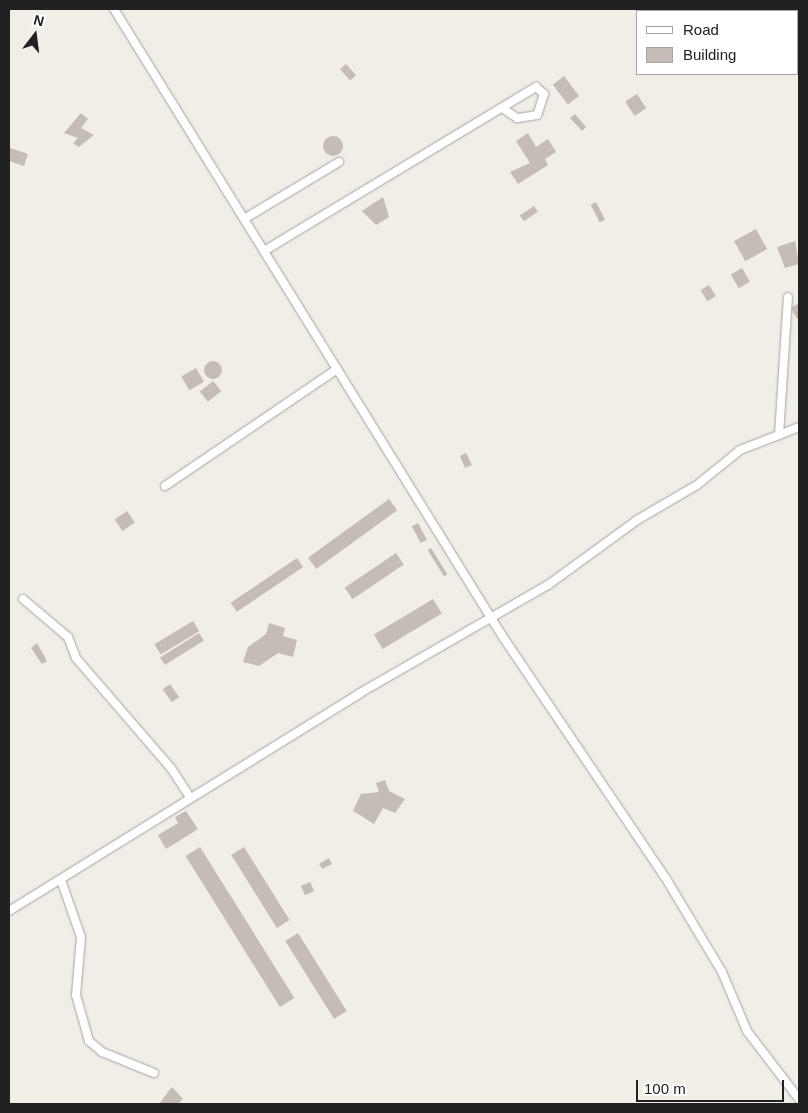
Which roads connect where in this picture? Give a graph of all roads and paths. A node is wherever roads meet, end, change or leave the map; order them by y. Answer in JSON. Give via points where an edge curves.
{"nodes":[{"id":1,"x":114,"y":9,"type":"edge"},
{"id":2,"x":502,"y":108,"type":"junction"},
{"id":3,"x":338,"y":162,"type":"dead end"},
{"id":4,"x":244,"y":219,"type":"junction"},
{"id":5,"x":264,"y":251,"type":"junction"},
{"id":6,"x":788,"y":297,"type":"dead end"},
{"id":7,"x":337,"y":369,"type":"junction"},
{"id":8,"x":799,"y":427,"type":"edge"},
{"id":9,"x":779,"y":435,"type":"junction"},
{"id":10,"x":165,"y":486,"type":"dead end"},
{"id":11,"x":23,"y":600,"type":"dead end"},
{"id":12,"x":491,"y":614,"type":"junction"},
{"id":13,"x":190,"y":797,"type":"junction"},
{"id":14,"x":61,"y":880,"type":"junction"},
{"id":15,"x":9,"y":911,"type":"edge"},
{"id":16,"x":154,"y":1073,"type":"dead end"},
{"id":17,"x":790,"y":1089,"type":"junction"},
{"id":18,"x":799,"y":1094,"type":"edge"},
{"id":19,"x":799,"y":1100,"type":"edge"}],
"edges":[{"from":1,"to":4,"type":"street"},
{"from":2,"to":2,"type":"street","via":[[536,87],[544,94],[536,115],[517,118]]},
{"from":2,"to":5,"type":"street"},
{"from":3,"to":4,"type":"street"},
{"from":4,"to":5,"type":"street"},
{"from":5,"to":7,"type":"street"},
{"from":6,"to":9,"type":"street"},
{"from":7,"to":10,"type":"street"},
{"from":7,"to":12,"type":"street"},
{"from":8,"to":9,"type":"street"},
{"from":9,"to":12,"type":"street","via":[[734,454],[697,485],[637,520],[548,585]]},
{"from":11,"to":13,"type":"street","via":[[68,638],[76,658],[171,768]]},
{"from":12,"to":13,"type":"street"},
{"from":12,"to":17,"type":"street","via":[[571,740],[668,882],[722,972],[747,1031]]},
{"from":13,"to":14,"type":"street"},
{"from":14,"to":15,"type":"street"},
{"from":14,"to":16,"type":"street","via":[[81,937],[76,995],[89,1041],[102,1052]]},
{"from":17,"to":18,"type":"street"},
{"from":17,"to":19,"type":"street"}]}
